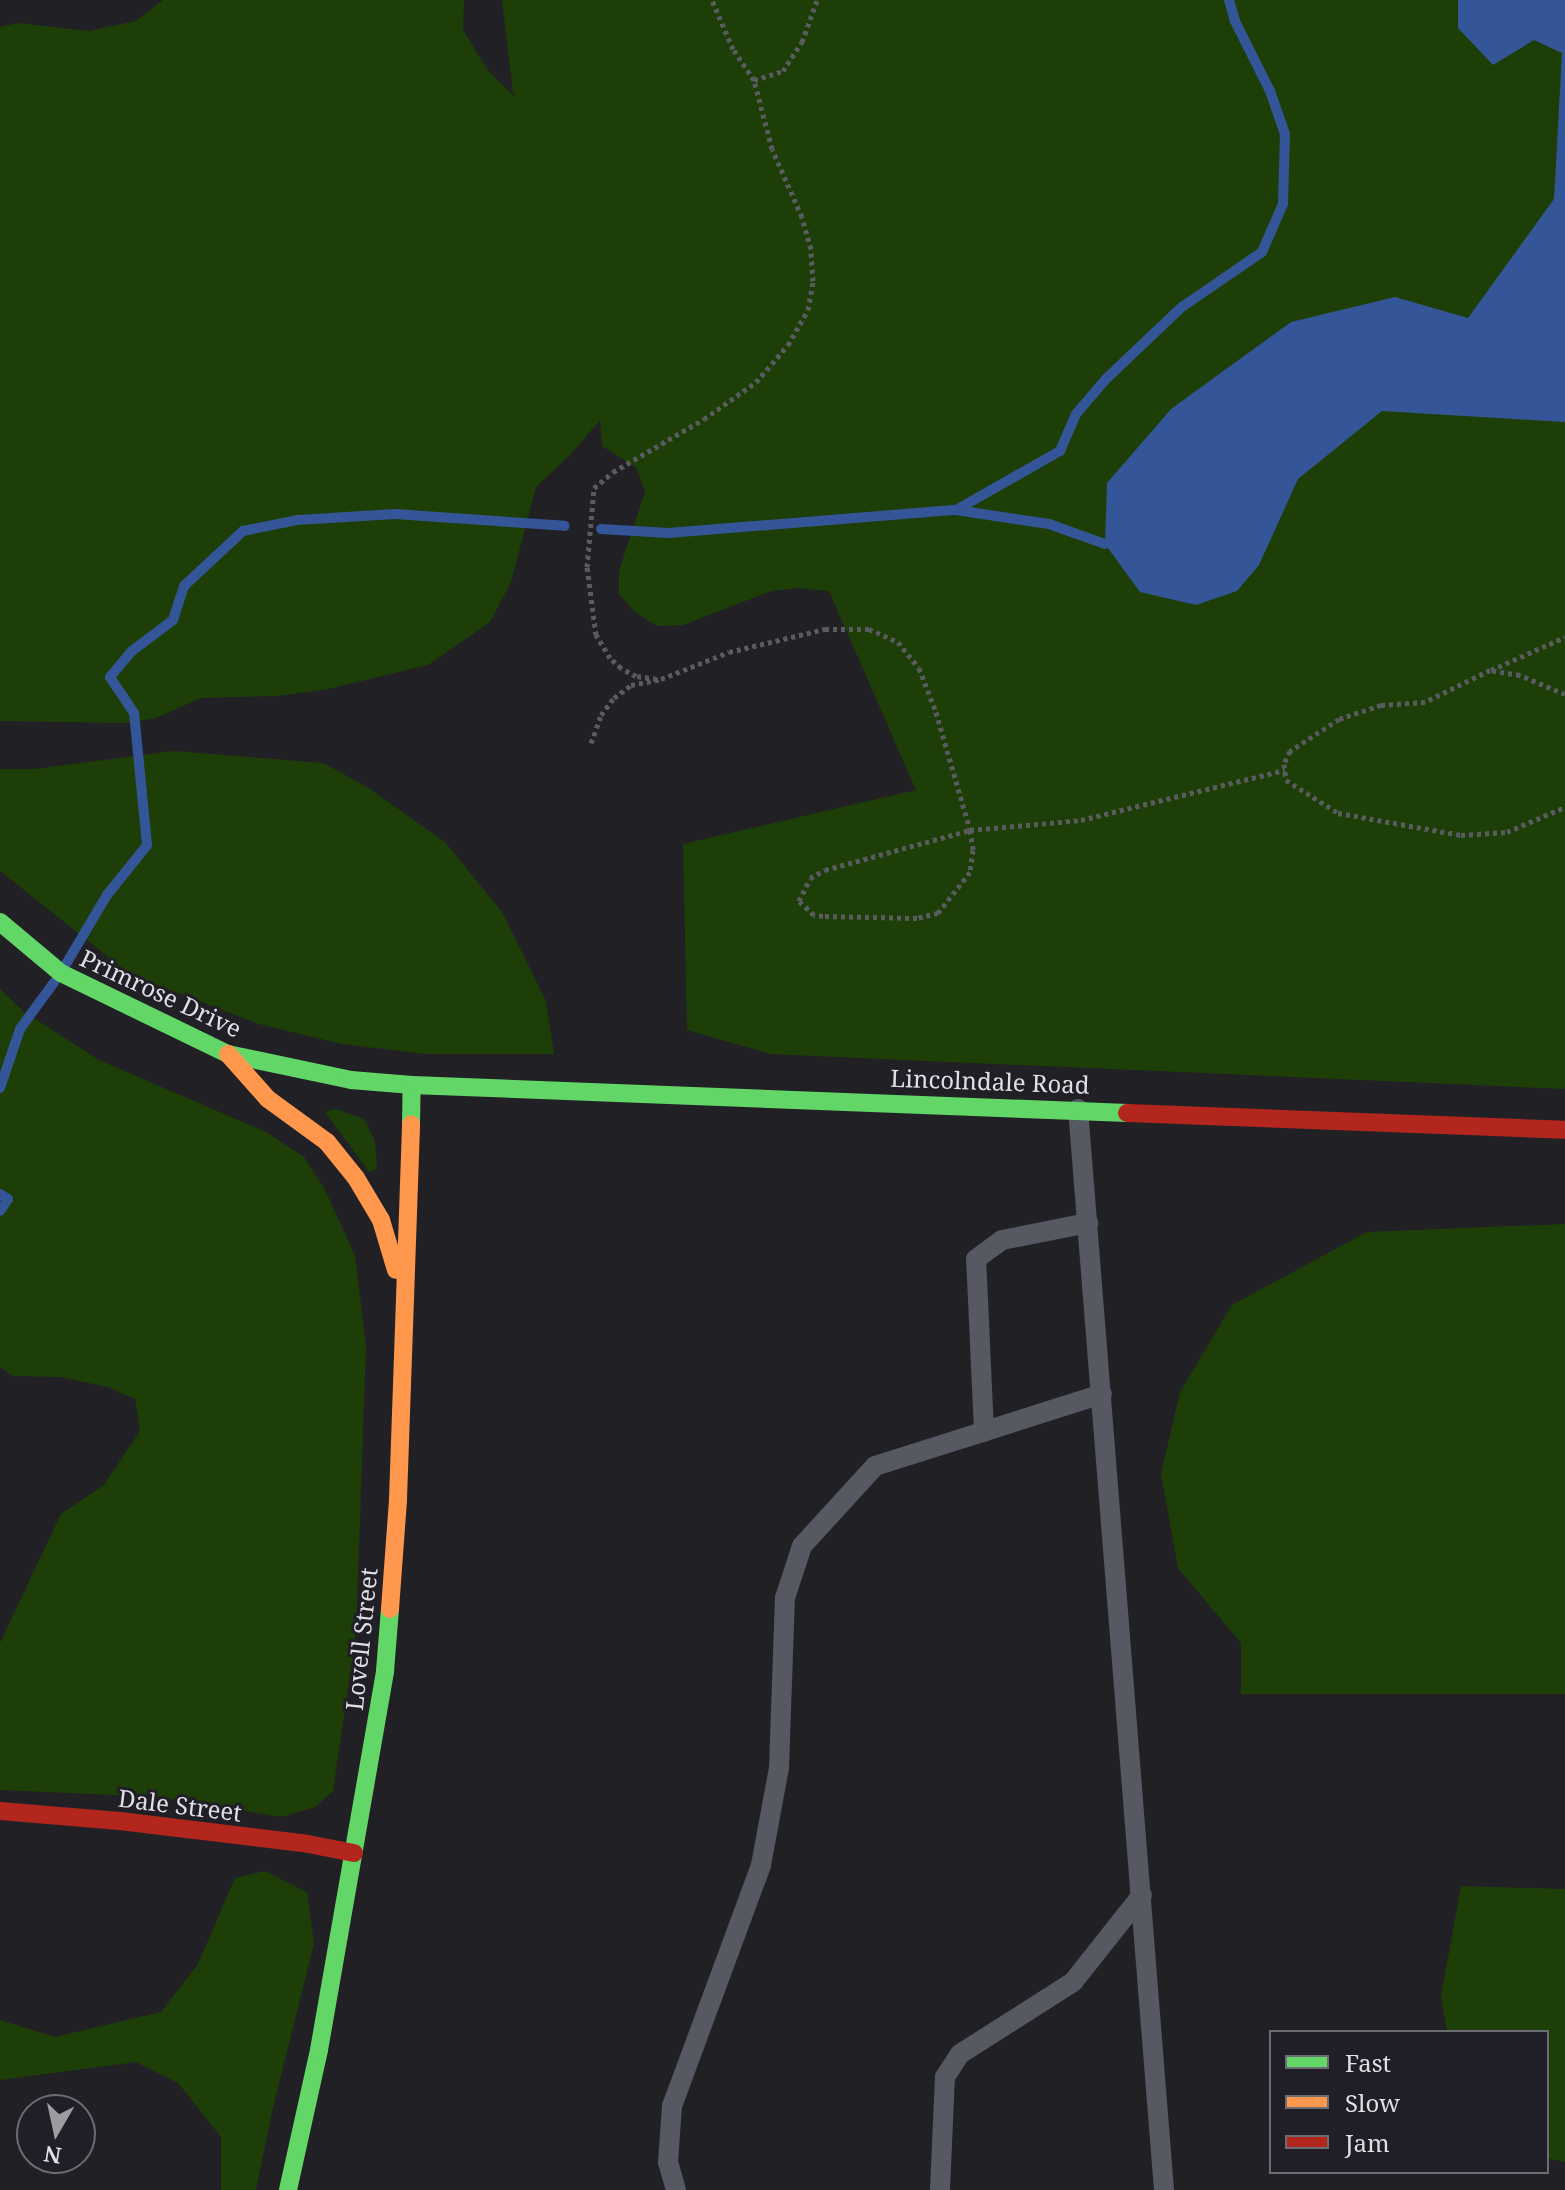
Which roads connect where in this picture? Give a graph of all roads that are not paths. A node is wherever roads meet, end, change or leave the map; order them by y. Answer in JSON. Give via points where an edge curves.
{"nodes":[{"id":1,"x":0,"y":922,"type":"edge"},
{"id":2,"x":228,"y":1054,"type":"junction"},
{"id":3,"x":412,"y":1085,"type":"junction"},
{"id":4,"x":1078,"y":1109,"type":"junction"},
{"id":5,"x":1565,"y":1130,"type":"edge"},
{"id":6,"x":1088,"y":1223,"type":"junction"},
{"id":7,"x":404,"y":1328,"type":"junction"},
{"id":8,"x":1102,"y":1394,"type":"junction"},
{"id":9,"x":984,"y":1432,"type":"junction"},
{"id":10,"x":0,"y":1811,"type":"edge"},
{"id":11,"x":354,"y":1853,"type":"junction"},
{"id":12,"x":1142,"y":1895,"type":"junction"},
{"id":13,"x":288,"y":2190,"type":"edge"},
{"id":14,"x":676,"y":2190,"type":"edge"},
{"id":15,"x":940,"y":2190,"type":"edge"},
{"id":16,"x":1164,"y":2190,"type":"edge"}],
"edges":[{"from":1,"to":2,"type":"main road","name":"Primrose Drive","via":[[61,973]]},
{"from":2,"to":3,"type":"main road","name":"Primrose Drive","via":[[351,1080]]},
{"from":2,"to":7,"type":"main road","via":[[268,1099],[327,1142],[356,1178],[381,1220],[396,1266]]},
{"from":3,"to":4,"type":"main road","name":"Lincolndale Road"},
{"from":3,"to":7,"type":"main road","name":"Lovell Street"},
{"from":4,"to":5,"type":"main road","name":"Lincolndale Road"},
{"from":4,"to":6,"type":"lane"},
{"from":6,"to":8,"type":"lane"},
{"from":6,"to":9,"type":"lane","via":[[1002,1240],[976,1259]]},
{"from":7,"to":11,"type":"main road","name":"Lovell Street","via":[[385,1671]]},
{"from":8,"to":9,"type":"lane"},
{"from":8,"to":12,"type":"lane"},
{"from":9,"to":14,"type":"lane","via":[[875,1466],[802,1546],[785,1598],[779,1768],[761,1865],[672,2106],[668,2162]]},
{"from":10,"to":11,"type":"main road","name":"Dale Street"},
{"from":11,"to":13,"type":"main road","name":"Lovell Street"},
{"from":12,"to":15,"type":"lane","via":[[1073,1982],[960,2054],[945,2077]]},
{"from":12,"to":16,"type":"lane"}]}
